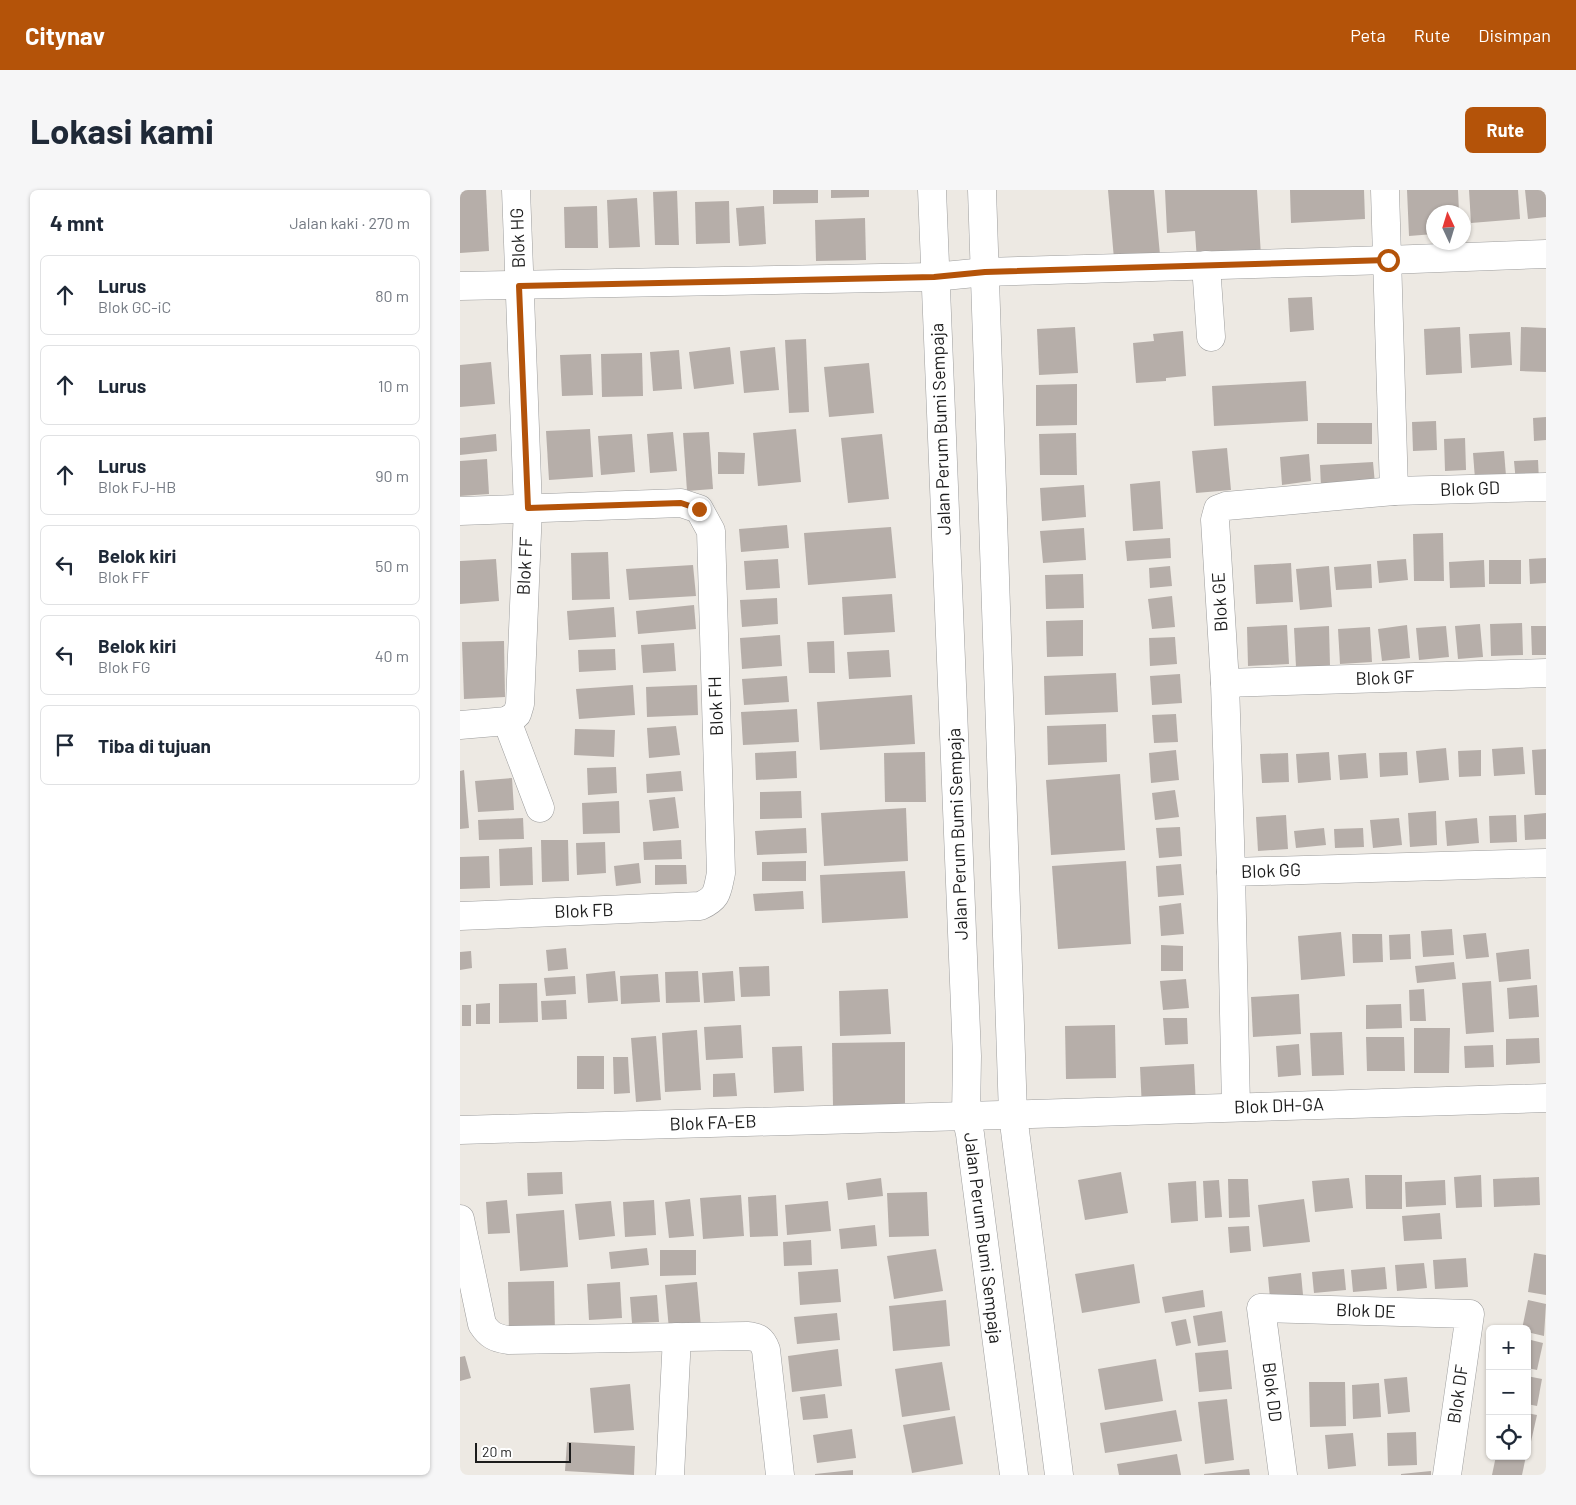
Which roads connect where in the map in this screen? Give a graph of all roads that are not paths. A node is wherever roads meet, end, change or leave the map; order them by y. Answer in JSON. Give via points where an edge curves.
{"nodes":[{"id":1,"x":516,"y":190,"type":"edge"},
{"id":2,"x":932,"y":190,"type":"edge"},
{"id":3,"x":982,"y":190,"type":"edge"},
{"id":4,"x":1385,"y":190,"type":"edge"},
{"id":5,"x":1546,"y":254,"type":"edge"},
{"id":6,"x":1388,"y":260,"type":"junction"},
{"id":7,"x":1206,"y":265,"type":"junction"},
{"id":8,"x":985,"y":272,"type":"junction"},
{"id":9,"x":934,"y":277,"type":"junction"},
{"id":10,"x":460,"y":286,"type":"edge"},
{"id":11,"x":519,"y":286,"type":"junction"},
{"id":12,"x":1212,"y":337,"type":"dead end"},
{"id":13,"x":1546,"y":487,"type":"edge"},
{"id":14,"x":1394,"y":491,"type":"junction"},
{"id":15,"x":528,"y":508,"type":"junction"},
{"id":16,"x":460,"y":511,"type":"edge"},
{"id":17,"x":1546,"y":673,"type":"edge"},
{"id":18,"x":1225,"y":683,"type":"junction"},
{"id":19,"x":507,"y":721,"type":"junction"},
{"id":20,"x":460,"y":725,"type":"edge"},
{"id":21,"x":540,"y":808,"type":"dead end"},
{"id":22,"x":1546,"y":863,"type":"edge"},
{"id":23,"x":1231,"y":872,"type":"junction"},
{"id":24,"x":708,"y":902,"type":"joint"},
{"id":25,"x":460,"y":916,"type":"edge"},
{"id":26,"x":1546,"y":1098,"type":"edge"},
{"id":27,"x":1236,"y":1107,"type":"junction"},
{"id":28,"x":1013,"y":1114,"type":"junction"},
{"id":29,"x":966,"y":1116,"type":"junction"},
{"id":30,"x":460,"y":1130,"type":"edge"},
{"id":31,"x":460,"y":1219,"type":"edge"},
{"id":32,"x":1261,"y":1308,"type":"joint"},
{"id":33,"x":1470,"y":1314,"type":"joint"},
{"id":34,"x":677,"y":1337,"type":"junction"},
{"id":35,"x":670,"y":1475,"type":"edge"},
{"id":36,"x":780,"y":1475,"type":"edge"},
{"id":37,"x":1014,"y":1475,"type":"edge"},
{"id":38,"x":1059,"y":1475,"type":"edge"},
{"id":39,"x":1283,"y":1475,"type":"edge"},
{"id":40,"x":1446,"y":1475,"type":"edge"}],
"edges":[{"from":1,"to":11,"type":"street","name":"Blok HG"},
{"from":2,"to":9,"type":"street","name":"Jalan Perum Bumi Sempaja"},
{"from":3,"to":8,"type":"street"},
{"from":4,"to":6,"type":"street"},
{"from":5,"to":6,"type":"street"},
{"from":6,"to":7,"type":"street"},
{"from":6,"to":14,"type":"street"},
{"from":7,"to":8,"type":"street"},
{"from":7,"to":12,"type":"street"},
{"from":8,"to":9,"type":"street"},
{"from":8,"to":28,"type":"street"},
{"from":9,"to":11,"type":"street"},
{"from":9,"to":29,"type":"street","name":"Jalan Perum Bumi Sempaja","via":[[967,1046]]},
{"from":10,"to":11,"type":"street"},
{"from":11,"to":15,"type":"street","name":"Blok FF"},
{"from":13,"to":14,"type":"street","name":"Blok GD"},
{"from":14,"to":18,"type":"street","name":"Blok GE","via":[[1218,509],[1215,520]]},
{"from":15,"to":16,"type":"street"},
{"from":15,"to":19,"type":"street","name":"Blok FF","via":[[520,704],[517,714]]},
{"from":15,"to":24,"type":"street","name":"Blok FH","via":[[681,503],[699,509],[712,531],[721,874],[718,890],[713,900]]},
{"from":17,"to":18,"type":"street","name":"Blok GF"},
{"from":18,"to":23,"type":"street","name":"Blok GE"},
{"from":19,"to":20,"type":"street"},
{"from":19,"to":21,"type":"street"},
{"from":22,"to":23,"type":"street","name":"Blok GG"},
{"from":23,"to":27,"type":"street","name":"Blok GG"},
{"from":24,"to":25,"type":"street","name":"Blok FB","via":[[700,906]]},
{"from":26,"to":27,"type":"street","name":"Blok DH-GA"},
{"from":27,"to":28,"type":"street","name":"Blok DH-GA"},
{"from":28,"to":29,"type":"street","name":"Blok DH-GA"},
{"from":28,"to":38,"type":"street"},
{"from":29,"to":30,"type":"street","name":"Blok FA-EB"},
{"from":29,"to":37,"type":"street","name":"Jalan Perum Bumi Sempaja"},
{"from":31,"to":34,"type":"street","via":[[482,1324],[496,1338]]},
{"from":32,"to":33,"type":"street","name":"Blok DE"},
{"from":32,"to":39,"type":"street","name":"Blok DD"},
{"from":33,"to":40,"type":"street","name":"Blok DF"},
{"from":34,"to":35,"type":"street"},
{"from":34,"to":36,"type":"street","via":[[747,1336],[757,1337],[763,1342]]}]}
